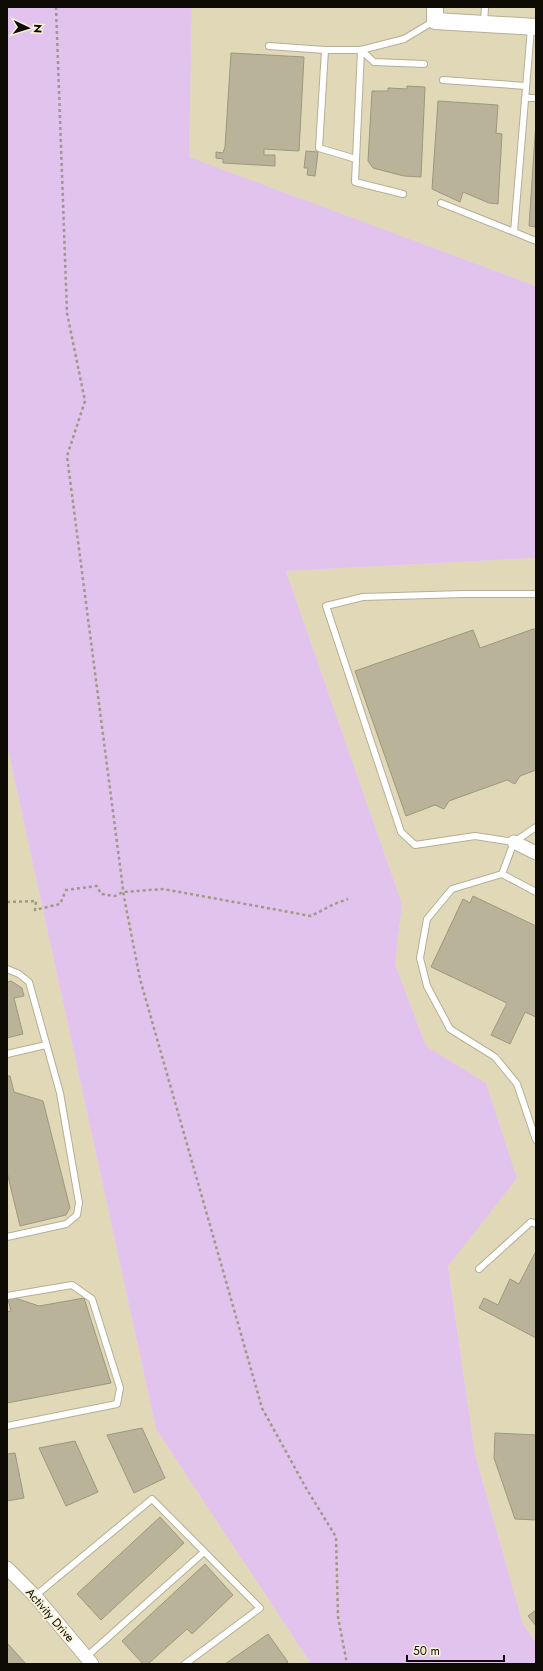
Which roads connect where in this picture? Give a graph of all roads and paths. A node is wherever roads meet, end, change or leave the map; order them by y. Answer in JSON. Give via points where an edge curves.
{"nodes":[{"id":1,"x":56,"y":7,"type":"edge"},
{"id":2,"x":485,"y":7,"type":"edge"},
{"id":3,"x":435,"y":14,"type":"edge"},
{"id":4,"x":484,"y":24,"type":"junction"},
{"id":5,"x":533,"y":27,"type":"edge"},
{"id":6,"x":269,"y":46,"type":"dead end"},
{"id":7,"x":325,"y":50,"type":"junction"},
{"id":8,"x":361,"y":50,"type":"junction"},
{"id":9,"x":528,"y":59,"type":"junction"},
{"id":10,"x":536,"y":60,"type":"edge"},
{"id":11,"x":424,"y":64,"type":"dead end"},
{"id":12,"x":443,"y":80,"type":"dead end"},
{"id":13,"x":526,"y":86,"type":"junction"},
{"id":14,"x":525,"y":98,"type":"junction"},
{"id":15,"x":536,"y":98,"type":"edge"},
{"id":16,"x":356,"y":159,"type":"junction"},
{"id":17,"x":403,"y":194,"type":"dead end"},
{"id":18,"x":441,"y":203,"type":"dead end"},
{"id":19,"x":514,"y":232,"type":"junction"},
{"id":20,"x":536,"y":241,"type":"edge"},
{"id":21,"x":536,"y":594,"type":"edge"},
{"id":22,"x":536,"y":828,"type":"edge"},
{"id":23,"x":514,"y":842,"type":"junction"},
{"id":24,"x":536,"y":853,"type":"edge"},
{"id":25,"x":502,"y":874,"type":"junction"},
{"id":26,"x":123,"y":892,"type":"junction"},
{"id":27,"x":536,"y":892,"type":"edge"},
{"id":28,"x":348,"y":899,"type":"dead end"},
{"id":29,"x":7,"y":902,"type":"edge"},
{"id":30,"x":7,"y":969,"type":"edge"},
{"id":31,"x":46,"y":1045,"type":"junction"},
{"id":32,"x":7,"y":1054,"type":"edge"},
{"id":33,"x":536,"y":1140,"type":"edge"},
{"id":34,"x":536,"y":1224,"type":"edge"},
{"id":35,"x":7,"y":1237,"type":"edge"},
{"id":36,"x":479,"y":1269,"type":"dead end"},
{"id":37,"x":7,"y":1296,"type":"edge"},
{"id":38,"x":7,"y":1426,"type":"edge"},
{"id":39,"x":204,"y":1552,"type":"junction"},
{"id":40,"x":7,"y":1568,"type":"edge"},
{"id":41,"x":35,"y":1596,"type":"junction"},
{"id":42,"x":89,"y":1660,"type":"edge"},
{"id":43,"x":185,"y":1664,"type":"edge"},
{"id":44,"x":347,"y":1664,"type":"edge"}],
"edges":[{"from":1,"to":26,"type":"path","via":[[67,313],[85,401],[67,456]]},
{"from":2,"to":4,"type":"lane"},
{"from":3,"to":4,"type":"street"},
{"from":3,"to":8,"type":"lane","via":[[404,39]]},
{"from":4,"to":5,"type":"street"},
{"from":5,"to":9,"type":"lane"},
{"from":6,"to":7,"type":"lane"},
{"from":7,"to":8,"type":"lane"},
{"from":7,"to":16,"type":"lane","via":[[318,148]]},
{"from":8,"to":11,"type":"lane","via":[[374,62]]},
{"from":8,"to":16,"type":"lane"},
{"from":9,"to":10,"type":"lane"},
{"from":9,"to":13,"type":"lane"},
{"from":12,"to":13,"type":"lane"},
{"from":13,"to":14,"type":"lane"},
{"from":14,"to":15,"type":"lane"},
{"from":14,"to":19,"type":"lane"},
{"from":16,"to":17,"type":"lane","via":[[355,182]]},
{"from":18,"to":19,"type":"lane"},
{"from":19,"to":20,"type":"lane"},
{"from":21,"to":23,"type":"lane","via":[[363,597],[326,606],[401,832],[415,845],[475,836]]},
{"from":22,"to":23,"type":"lane"},
{"from":23,"to":24,"type":"street"},
{"from":23,"to":25,"type":"lane"},
{"from":25,"to":27,"type":"lane"},
{"from":25,"to":33,"type":"lane","via":[[452,889],[427,918],[420,958],[427,986],[450,1029],[495,1057],[517,1084]]},
{"from":26,"to":28,"type":"path","via":[[163,889],[311,916]]},
{"from":26,"to":29,"type":"path","via":[[115,896],[101,894],[96,886],[66,890],[60,904],[35,910],[36,901]]},
{"from":26,"to":44,"type":"path","via":[[140,979],[262,1408],[336,1536],[338,1617]]},
{"from":30,"to":31,"type":"lane","via":[[29,982]]},
{"from":31,"to":32,"type":"lane"},
{"from":31,"to":35,"type":"lane","via":[[60,1092],[79,1203],[77,1215],[66,1224]]},
{"from":34,"to":36,"type":"lane","via":[[531,1222]]},
{"from":37,"to":38,"type":"lane","via":[[72,1285],[92,1300],[120,1388],[117,1404]]},
{"from":39,"to":41,"type":"lane","via":[[152,1499]]},
{"from":39,"to":42,"type":"lane"},
{"from":39,"to":43,"type":"lane","via":[[260,1608]]},
{"from":40,"to":41,"type":"street","name":"Activity Drive"},
{"from":41,"to":42,"type":"street","name":"Activity Drive"}]}
